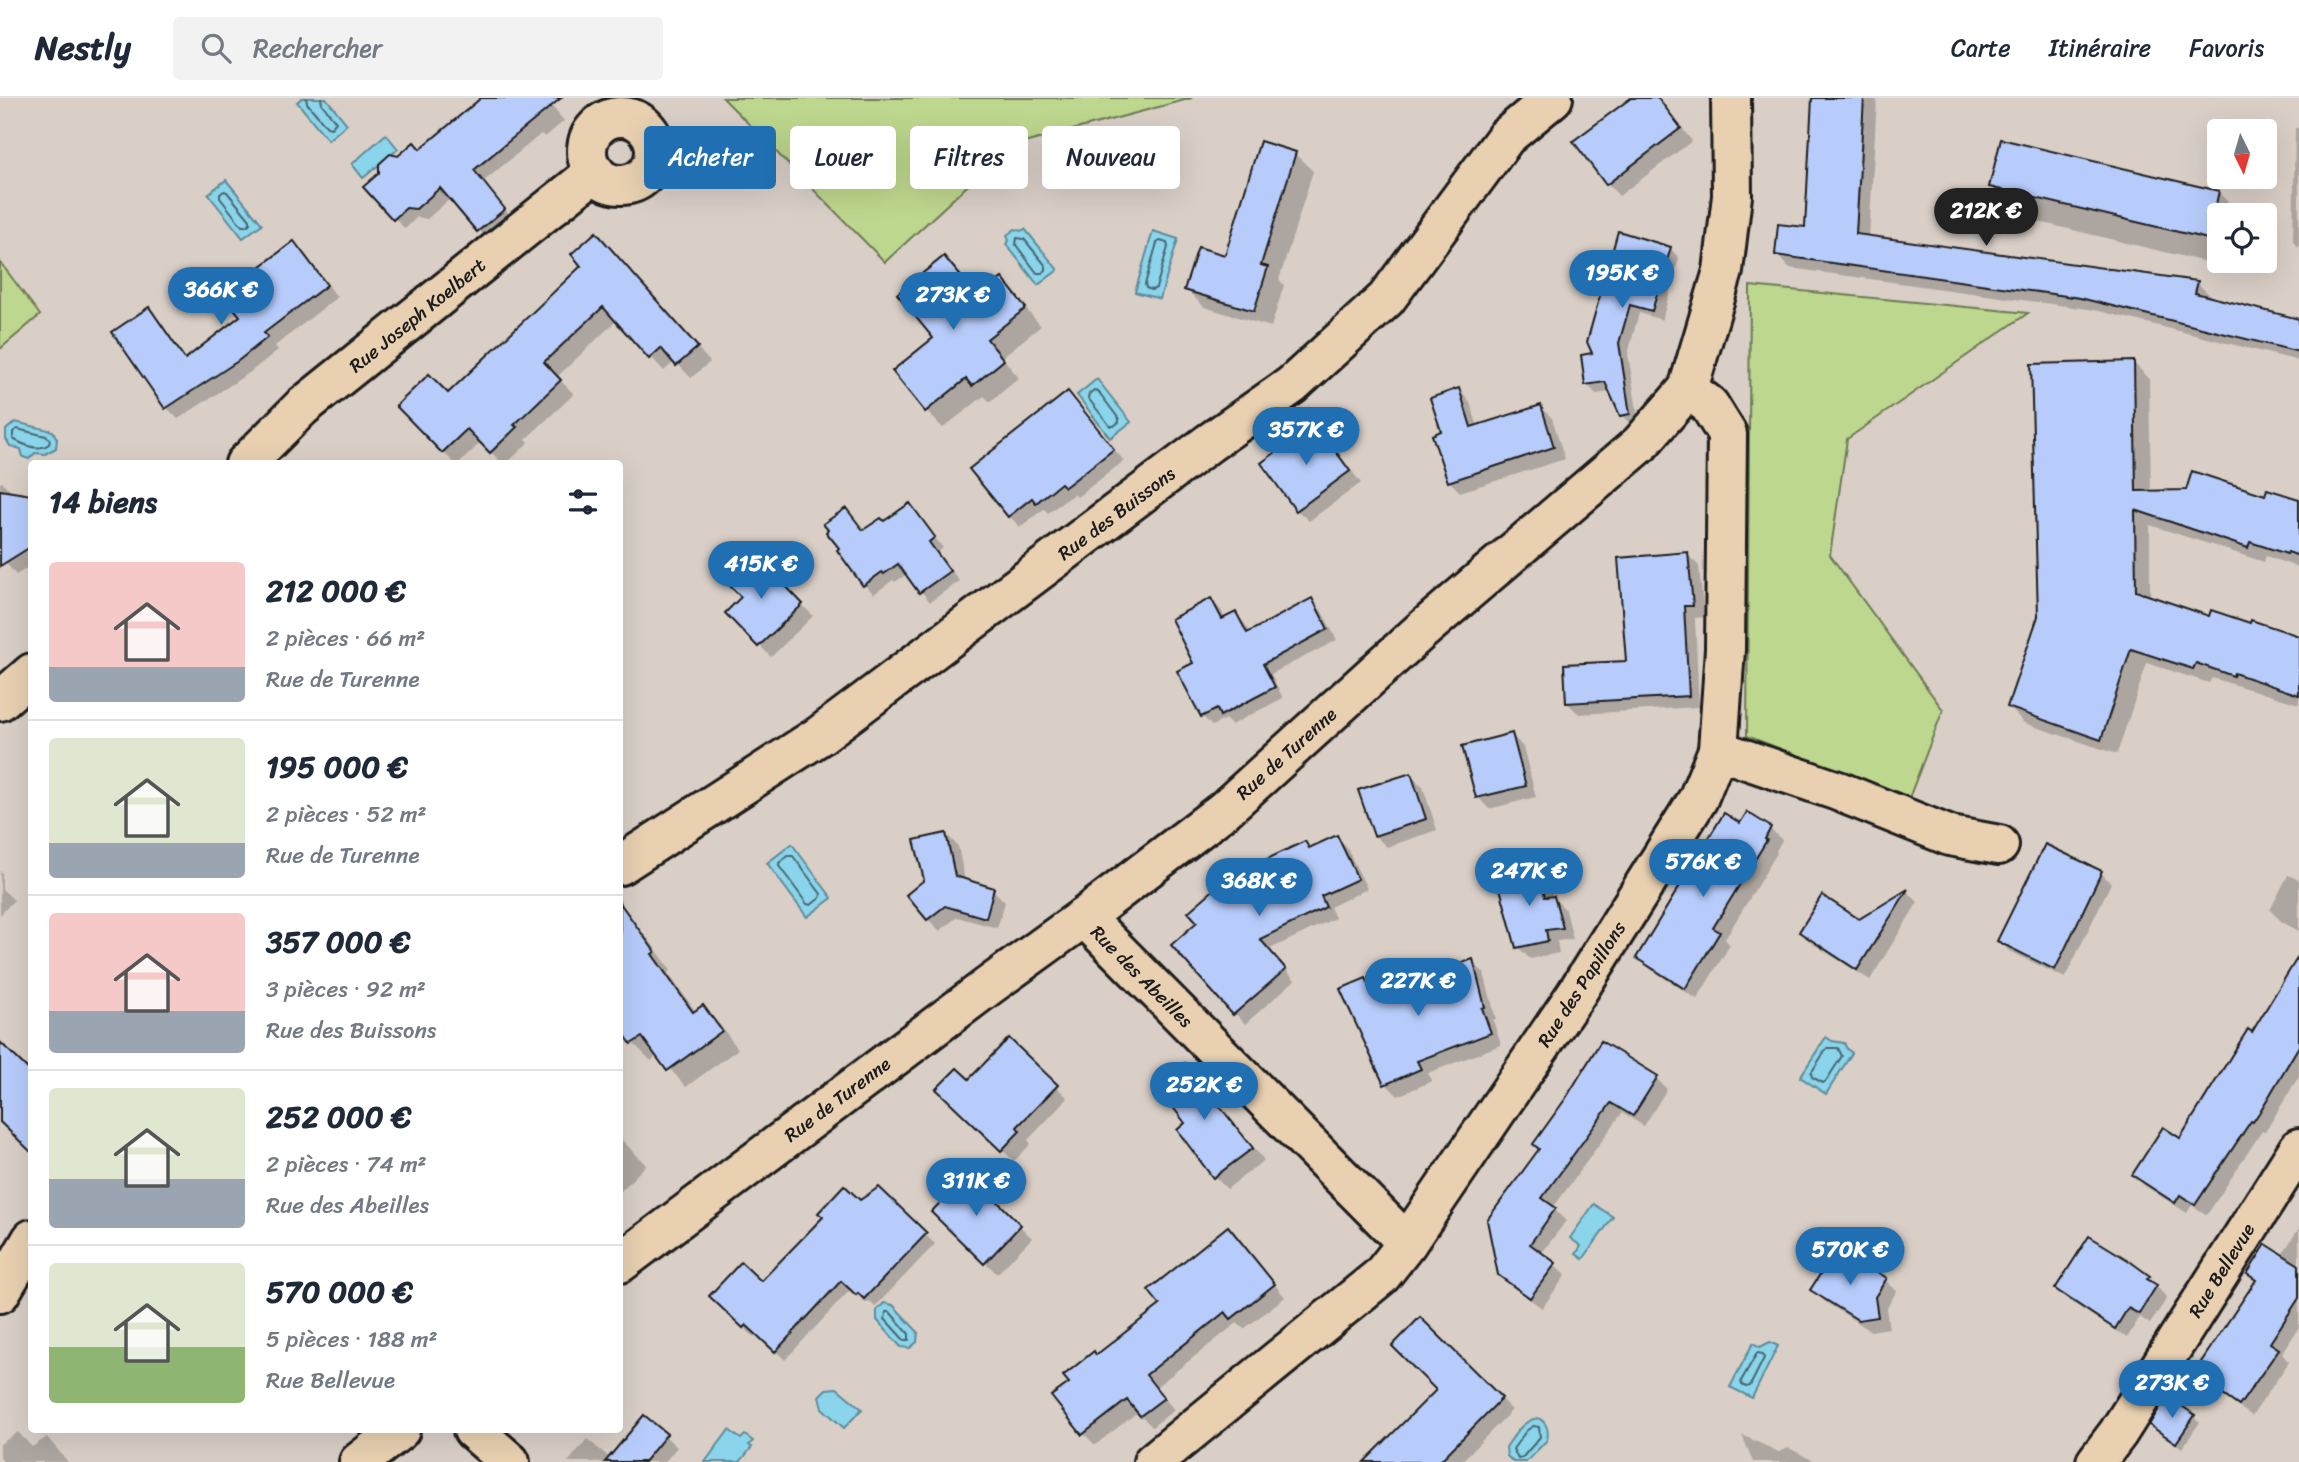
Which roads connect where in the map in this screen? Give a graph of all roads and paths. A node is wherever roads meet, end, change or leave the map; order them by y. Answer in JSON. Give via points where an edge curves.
{"nodes":[{"id":1,"x":1553,"y":98,"type":"edge"},
{"id":2,"x":1731,"y":98,"type":"edge"},
{"id":3,"x":595,"y":172,"type":"dead end"},
{"id":4,"x":1688,"y":389,"type":"junction"},
{"id":5,"x":249,"y":460,"type":"edge"},
{"id":6,"x":28,"y":676,"type":"edge"},
{"id":7,"x":0,"y":701,"type":"edge"},
{"id":8,"x":1718,"y":750,"type":"junction"},
{"id":9,"x":2000,"y":845,"type":"dead end"},
{"id":10,"x":623,"y":863,"type":"edge"},
{"id":11,"x":1084,"y":917,"type":"junction"},
{"id":12,"x":2299,"y":1148,"type":"edge"},
{"id":13,"x":1407,"y":1243,"type":"junction"},
{"id":14,"x":28,"y":1246,"type":"edge"},
{"id":15,"x":623,"y":1261,"type":"edge"},
{"id":16,"x":0,"y":1293,"type":"edge"},
{"id":17,"x":396,"y":1433,"type":"edge"},
{"id":18,"x":476,"y":1433,"type":"edge"},
{"id":19,"x":359,"y":1462,"type":"edge"},
{"id":20,"x":510,"y":1462,"type":"edge"},
{"id":21,"x":1153,"y":1462,"type":"edge"},
{"id":22,"x":2096,"y":1462,"type":"edge"}],
"edges":[{"from":1,"to":10,"type":"street","name":"Rue des Buissons","via":[[1506,137],[1386,299],[1292,385],[819,736]]},
{"from":2,"to":4,"type":"street","name":"Rue de Turenne","via":[[1732,196],[1723,271]]},
{"from":3,"to":5,"type":"street","name":"Rue Joseph Koelbert","via":[[302,407]]},
{"from":4,"to":8,"type":"street","name":"Rue des Papillons","via":[[1709,405],[1727,434],[1725,649]]},
{"from":4,"to":11,"type":"street","name":"Rue de Turenne","via":[[1640,444],[1421,631],[1224,810]]},
{"from":6,"to":7,"type":"street"},
{"from":8,"to":9,"type":"street","via":[[1950,836]]},
{"from":8,"to":13,"type":"street","name":"Rue des Papillons","via":[[1699,799],[1576,994]]},
{"from":11,"to":13,"type":"street","name":"Rue des Abeilles"},
{"from":11,"to":15,"type":"street","name":"Rue de Turenne"},
{"from":12,"to":22,"type":"street","name":"Rue Bellevue"},
{"from":13,"to":21,"type":"street","name":"Rue des Papillons","via":[[1381,1276]]},
{"from":14,"to":16,"type":"street"},
{"from":17,"to":19,"type":"street"},
{"from":18,"to":20,"type":"street"}]}
